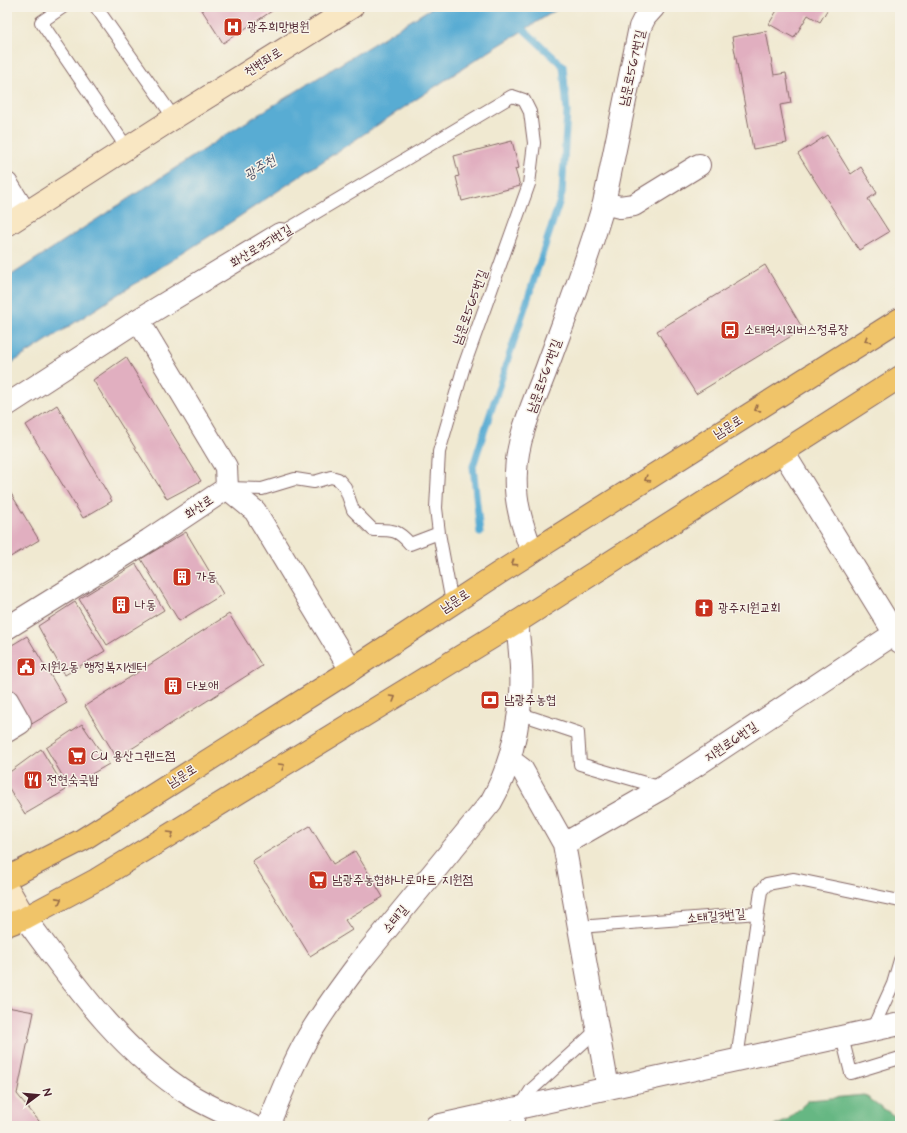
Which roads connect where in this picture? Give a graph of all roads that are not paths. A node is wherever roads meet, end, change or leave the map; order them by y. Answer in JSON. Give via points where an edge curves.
{"nodes":[{"id":1,"x":63,"y":7,"type":"edge"},
{"id":2,"x":96,"y":7,"type":"edge"},
{"id":3,"x":352,"y":7,"type":"edge"},
{"id":4,"x":654,"y":7,"type":"edge"},
{"id":5,"x":518,"y":98,"type":"joint"},
{"id":6,"x":174,"y":118,"type":"junction"},
{"id":7,"x":127,"y":148,"type":"junction"},
{"id":8,"x":699,"y":165,"type":"dead end"},
{"id":9,"x":7,"y":184,"type":"edge"},
{"id":10,"x":604,"y":203,"type":"junction"},
{"id":11,"x":25,"y":213,"type":"junction"},
{"id":12,"x":7,"y":225,"type":"edge"},
{"id":13,"x":280,"y":234,"type":"joint"},
{"id":14,"x":900,"y":319,"type":"edge"},
{"id":15,"x":138,"y":320,"type":"junction"},
{"id":16,"x":900,"y":377,"type":"edge"},
{"id":17,"x":7,"y":405,"type":"edge"},
{"id":18,"x":782,"y":452,"type":"junction"},
{"id":19,"x":227,"y":488,"type":"junction"},
{"id":20,"x":439,"y":533,"type":"junction"},
{"id":21,"x":532,"y":552,"type":"junction"},
{"id":22,"x":452,"y":603,"type":"junction"},
{"id":23,"x":517,"y":622,"type":"junction"},
{"id":24,"x":7,"y":628,"type":"edge"},
{"id":25,"x":898,"y":635,"type":"edge"},
{"id":26,"x":351,"y":670,"type":"junction"},
{"id":27,"x":7,"y":700,"type":"edge"},
{"id":28,"x":518,"y":714,"type":"junction"},
{"id":29,"x":7,"y":731,"type":"edge"},
{"id":30,"x":510,"y":760,"type":"junction"},
{"id":31,"x":662,"y":788,"type":"junction"},
{"id":32,"x":564,"y":844,"type":"junction"},
{"id":33,"x":7,"y":878,"type":"edge"},
{"id":34,"x":7,"y":887,"type":"edge"},
{"id":35,"x":900,"y":901,"type":"edge"},
{"id":36,"x":758,"y":913,"type":"junction"},
{"id":37,"x":16,"y":922,"type":"edge"},
{"id":38,"x":579,"y":927,"type":"junction"},
{"id":39,"x":900,"y":960,"type":"edge"},
{"id":40,"x":900,"y":1024,"type":"edge"},
{"id":41,"x":597,"y":1030,"type":"junction"},
{"id":42,"x":872,"y":1030,"type":"junction"},
{"id":43,"x":842,"y":1037,"type":"junction"},
{"id":44,"x":900,"y":1058,"type":"edge"},
{"id":45,"x":737,"y":1059,"type":"junction"},
{"id":46,"x":608,"y":1088,"type":"junction"},
{"id":47,"x":518,"y":1116,"type":"edge"},
{"id":48,"x":252,"y":1126,"type":"edge"},
{"id":49,"x":268,"y":1126,"type":"edge"},
{"id":50,"x":436,"y":1126,"type":"edge"}],
"edges":[{"from":1,"to":7,"type":"lane","via":[[41,22]]},
{"from":2,"to":6,"type":"lane"},
{"from":3,"to":6,"type":"main road","name":"천변좌로"},
{"from":4,"to":10,"type":"street","name":"남문로567번길","via":[[640,27]]},
{"from":5,"to":13,"type":"lane","name":"화산로351번길","via":[[512,96]]},
{"from":5,"to":20,"type":"lane","name":"남문로565번길","via":[[524,100],[530,112],[534,143],[529,184],[464,366],[439,452],[436,508]]},
{"from":6,"to":7,"type":"main road","name":"천변좌로"},
{"from":7,"to":11,"type":"main road","name":"천변좌로"},
{"from":8,"to":10,"type":"street","via":[[634,205],[620,207]]},
{"from":9,"to":11,"type":"street"},
{"from":10,"to":21,"type":"street","name":"남문로567번길","via":[[593,242],[526,423],[517,457],[518,513]]},
{"from":11,"to":12,"type":"main road","name":"천변좌로"},
{"from":13,"to":15,"type":"street","name":"화산로351번길"},
{"from":14,"to":21,"type":"main road","name":"남문로","one_way":true},
{"from":15,"to":17,"type":"street","name":"화산로351번길"},
{"from":15,"to":19,"type":"street","name":"화산로","via":[[226,467]]},
{"from":16,"to":18,"type":"main road"},
{"from":18,"to":23,"type":"main road"},
{"from":18,"to":25,"type":"street","name":"지원로6번길"},
{"from":19,"to":20,"type":"lane","via":[[262,489],[294,479],[314,482],[331,477],[338,479],[345,487],[353,510],[374,530],[389,529],[403,536],[410,544]]},
{"from":19,"to":24,"type":"street","name":"화산로"},
{"from":19,"to":26,"type":"street","via":[[255,511]]},
{"from":20,"to":22,"type":"lane","name":"남문로565번길"},
{"from":21,"to":22,"type":"main road","name":"남문로","one_way":true},
{"from":22,"to":26,"type":"main road","name":"남문로"},
{"from":23,"to":28,"type":"street","name":"소태길","via":[[522,692]]},
{"from":37,"to":23,"type":"main road","one_way":true,"via":[[96,880]]},
{"from":25,"to":31,"type":"street","name":"지원로6번길"},
{"from":26,"to":33,"type":"main road","name":"남문로","via":[[82,840]]},
{"from":27,"to":29,"type":"street","via":[[20,723]]},
{"from":28,"to":30,"type":"street","name":"소태길"},
{"from":28,"to":31,"type":"lane","via":[[578,733],[580,764]]},
{"from":30,"to":32,"type":"street","via":[[522,769]]},
{"from":30,"to":49,"type":"street","name":"소태길","via":[[491,802],[334,997],[308,1037],[289,1074]]},
{"from":31,"to":32,"type":"street","name":"지원로6번길"},
{"from":32,"to":38,"type":"street"},
{"from":34,"to":37,"type":"main road"},
{"from":35,"to":36,"type":"lane","name":"소태길3번길","via":[[794,879],[767,884],[761,891]]},
{"from":36,"to":38,"type":"lane","name":"소태길3번길"},
{"from":36,"to":45,"type":"lane"},
{"from":37,"to":48,"type":"street","via":[[136,1054],[191,1095]]},
{"from":38,"to":41,"type":"street"},
{"from":39,"to":42,"type":"lane","via":[[893,984]]},
{"from":40,"to":42,"type":"street"},
{"from":41,"to":46,"type":"street"},
{"from":41,"to":47,"type":"lane","via":[[531,1090]]},
{"from":42,"to":43,"type":"street"},
{"from":43,"to":44,"type":"lane","via":[[851,1073]]},
{"from":43,"to":45,"type":"street"},
{"from":45,"to":46,"type":"street"},
{"from":46,"to":47,"type":"street"},
{"from":47,"to":50,"type":"street"}]}
